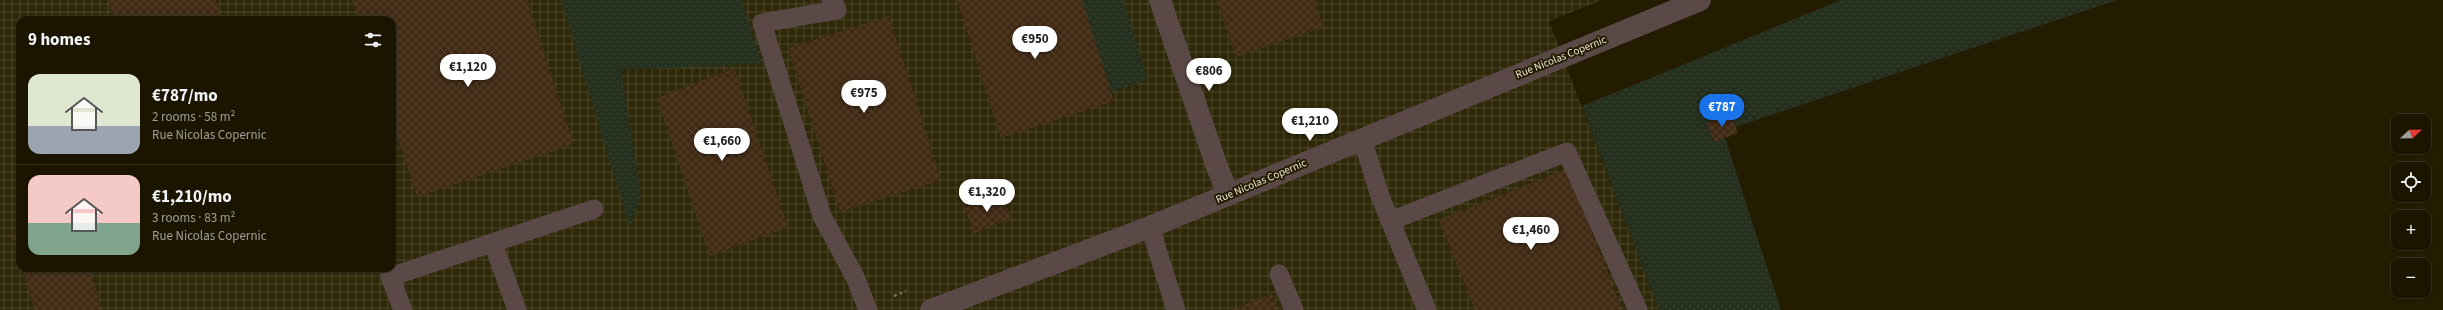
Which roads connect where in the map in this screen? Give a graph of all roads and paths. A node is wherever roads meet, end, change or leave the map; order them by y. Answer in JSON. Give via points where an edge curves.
{"nodes":[{"id":1,"x":831,"y":0,"type":"edge"},
{"id":2,"x":1160,"y":0,"type":"edge"},
{"id":3,"x":1700,"y":0,"type":"edge"},
{"id":4,"x":1362,"y":138,"type":"junction"},
{"id":5,"x":1229,"y":195,"type":"junction"},
{"id":6,"x":594,"y":209,"type":"dead end"},
{"id":7,"x":1390,"y":221,"type":"junction"},
{"id":8,"x":1150,"y":227,"type":"junction"},
{"id":9,"x":492,"y":243,"type":"junction"},
{"id":10,"x":1279,"y":274,"type":"dead end"},
{"id":11,"x":403,"y":310,"type":"edge"},
{"id":12,"x":517,"y":310,"type":"edge"},
{"id":13,"x":868,"y":310,"type":"edge"},
{"id":14,"x":931,"y":310,"type":"edge"},
{"id":15,"x":1176,"y":310,"type":"edge"},
{"id":16,"x":1294,"y":310,"type":"edge"},
{"id":17,"x":1427,"y":310,"type":"edge"},
{"id":18,"x":1638,"y":310,"type":"edge"}],
"edges":[{"from":1,"to":13,"type":"lane","via":[[836,10],[762,23],[822,216],[855,277]]},
{"from":2,"to":5,"type":"street"},
{"from":3,"to":4,"type":"street","name":"Rue Nicolas Copernic"},
{"from":4,"to":5,"type":"street","name":"Rue Nicolas Copernic"},
{"from":4,"to":7,"type":"lane"},
{"from":5,"to":8,"type":"street","name":"Rue Nicolas Copernic"},
{"from":6,"to":9,"type":"lane"},
{"from":7,"to":17,"type":"lane"},
{"from":7,"to":18,"type":"lane","via":[[1567,152]]},
{"from":8,"to":14,"type":"street","name":"Rue Nicolas Copernic"},
{"from":8,"to":15,"type":"lane"},
{"from":9,"to":11,"type":"lane","via":[[390,277]]},
{"from":9,"to":12,"type":"lane"},
{"from":10,"to":16,"type":"lane"}]}
